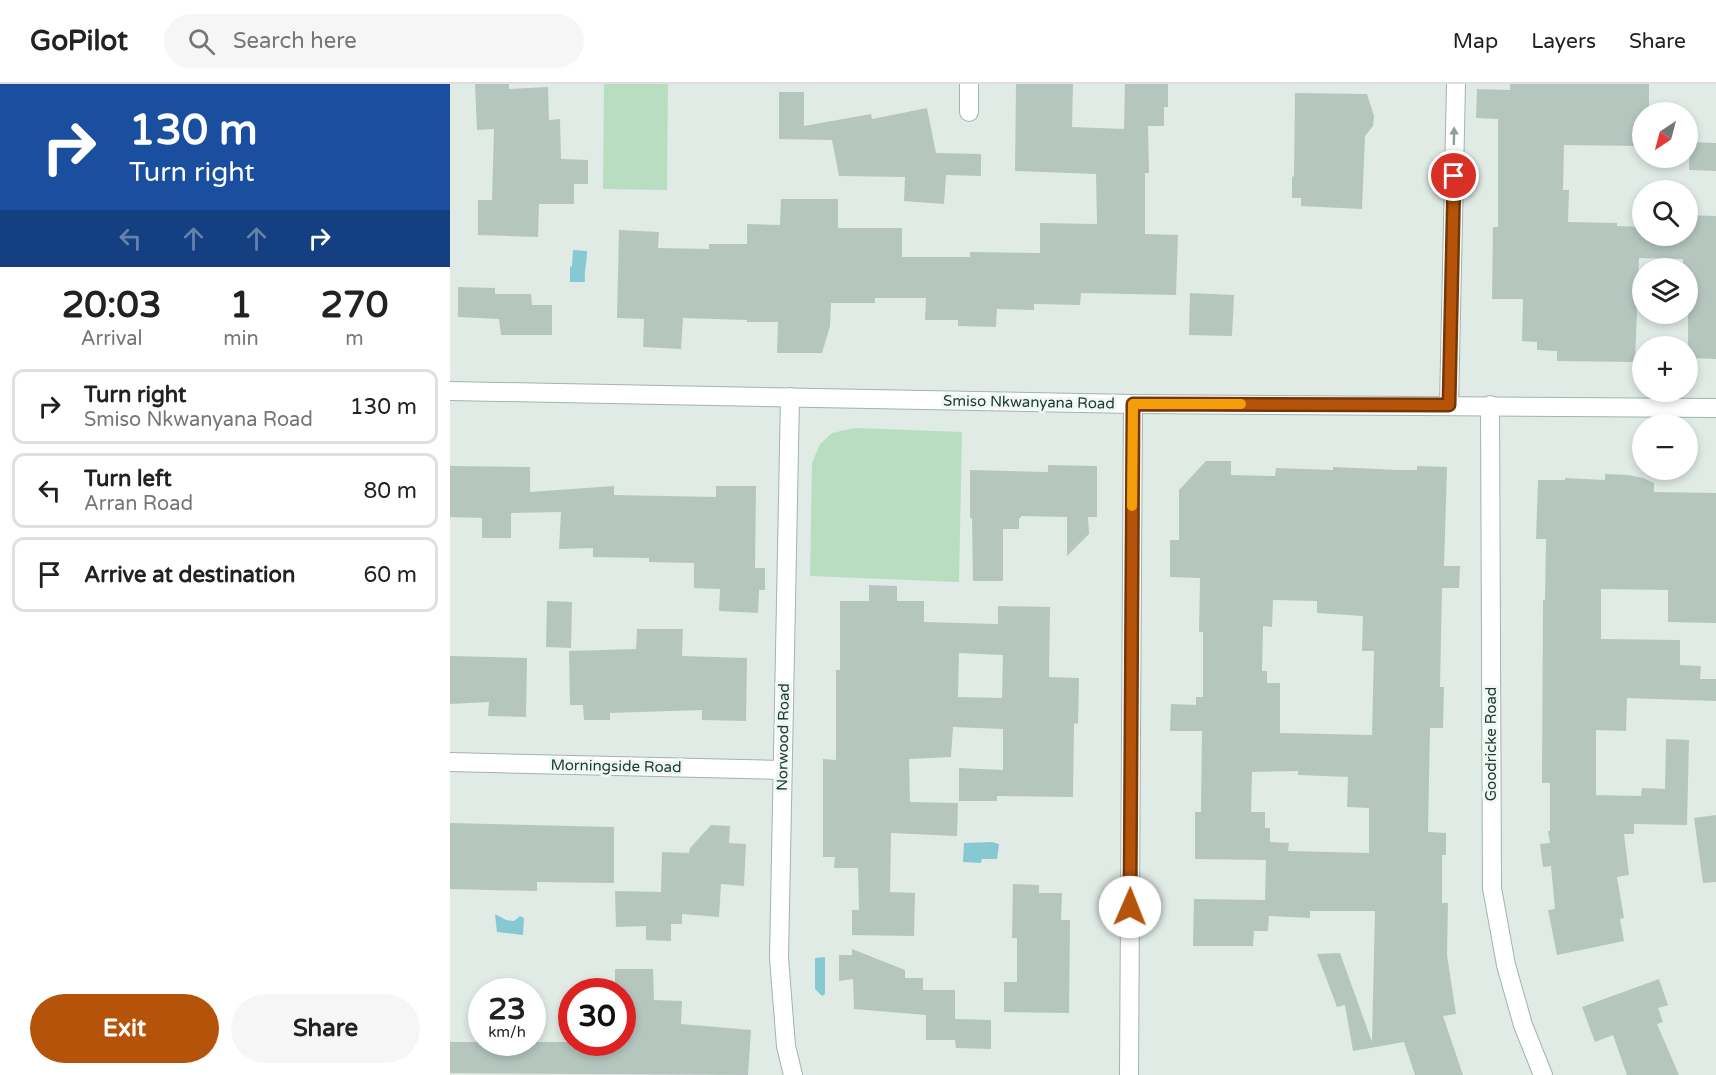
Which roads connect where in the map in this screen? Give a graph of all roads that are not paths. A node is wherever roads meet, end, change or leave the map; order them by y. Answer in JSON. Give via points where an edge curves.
{"nodes":[{"id":1,"x":969,"y":84,"type":"edge"},
{"id":2,"x":1456,"y":84,"type":"edge"},
{"id":3,"x":969,"y":112,"type":"dead end"},
{"id":4,"x":450,"y":391,"type":"edge"},
{"id":5,"x":790,"y":397,"type":"junction"},
{"id":6,"x":1133,"y":404,"type":"junction"},
{"id":7,"x":1449,"y":405,"type":"junction"},
{"id":8,"x":1490,"y":405,"type":"junction"},
{"id":9,"x":1716,"y":408,"type":"edge"},
{"id":10,"x":450,"y":762,"type":"edge"},
{"id":11,"x":782,"y":770,"type":"junction"},
{"id":12,"x":793,"y":1075,"type":"edge"},
{"id":13,"x":1129,"y":1075,"type":"edge"},
{"id":14,"x":1543,"y":1075,"type":"edge"}],
"edges":[{"from":1,"to":3,"type":"street"},
{"from":7,"to":2,"type":"street","one_way":true},
{"from":4,"to":5,"type":"street","name":"Smiso Nkwanyana Road"},
{"from":5,"to":6,"type":"street","name":"Smiso Nkwanyana Road"},
{"from":5,"to":11,"type":"street","name":"Norwood Road"},
{"from":6,"to":7,"type":"street","name":"Smiso Nkwanyana Road"},
{"from":6,"to":13,"type":"street"},
{"from":7,"to":8,"type":"street","name":"Smiso Nkwanyana Road"},
{"from":8,"to":9,"type":"street","name":"Smiso Nkwanyana Road"},
{"from":8,"to":14,"type":"street","name":"Goodricke Road","via":[[1492,888],[1506,965],[1523,1025]]},
{"from":10,"to":11,"type":"street","name":"Morningside Road"},
{"from":11,"to":12,"type":"street","name":"Norwood Road","via":[[779,958],[786,1046]]}]}
